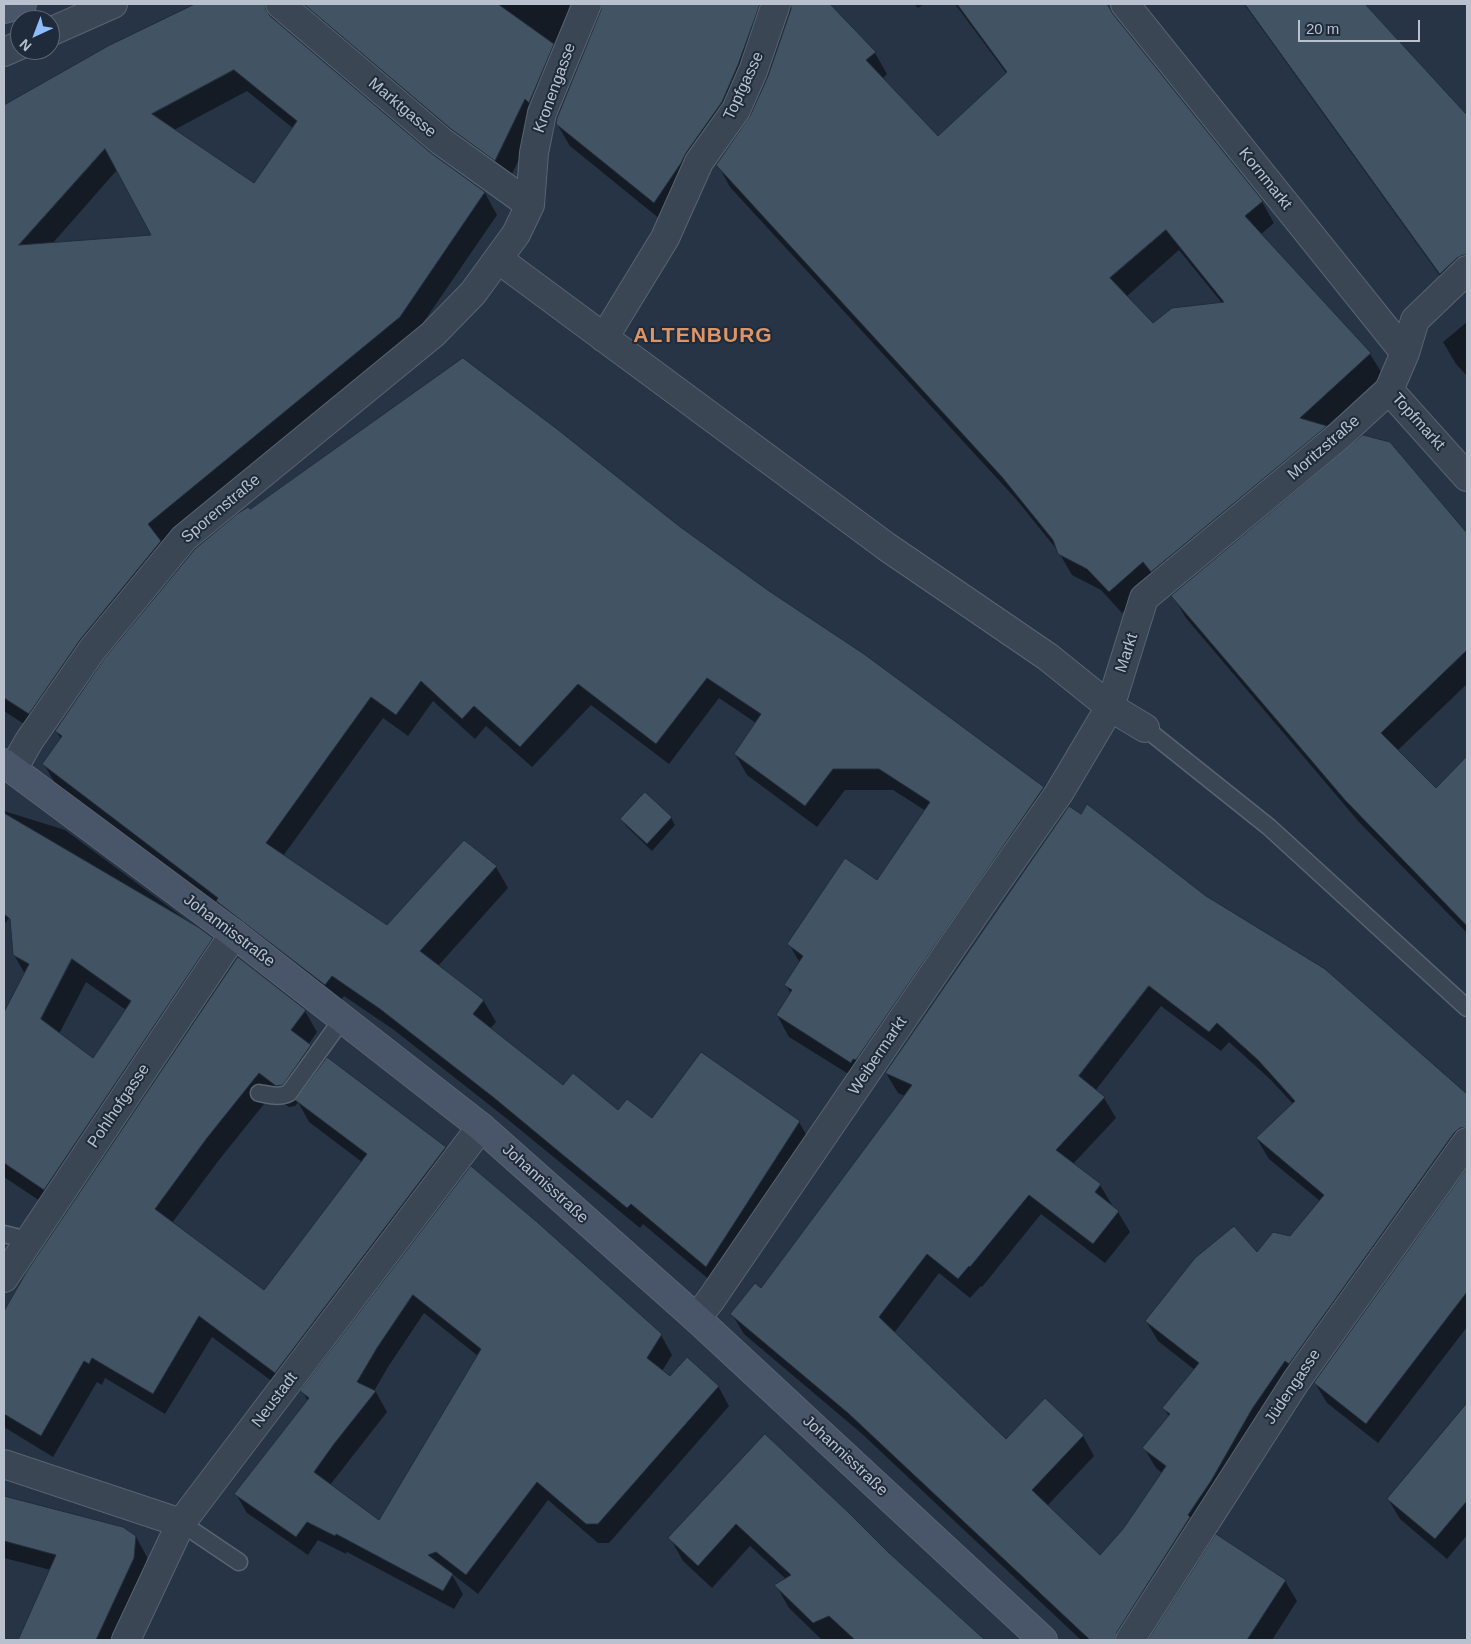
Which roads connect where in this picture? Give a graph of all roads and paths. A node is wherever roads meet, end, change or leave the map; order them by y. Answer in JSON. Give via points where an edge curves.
{"nodes":[{"id":1,"x":22,"y":4,"type":"edge"},
{"id":2,"x":113,"y":4,"type":"edge"},
{"id":3,"x":280,"y":4,"type":"edge"},
{"id":4,"x":587,"y":4,"type":"edge"},
{"id":5,"x":776,"y":4,"type":"edge"},
{"id":6,"x":1126,"y":4,"type":"edge"},
{"id":7,"x":4,"y":9,"type":"edge"},
{"id":8,"x":60,"y":28,"type":"edge"},
{"id":9,"x":530,"y":205,"type":"junction"},
{"id":10,"x":498,"y":259,"type":"junction"},
{"id":11,"x":1467,"y":270,"type":"edge"},
{"id":12,"x":604,"y":338,"type":"junction"},
{"id":13,"x":1405,"y":353,"type":"junction"},
{"id":14,"x":1389,"y":390,"type":"junction"},
{"id":15,"x":1467,"y":476,"type":"edge"},
{"id":16,"x":1144,"y":598,"type":"joint"},
{"id":17,"x":1110,"y":707,"type":"junction"},
{"id":18,"x":1146,"y":728,"type":"joint"},
{"id":19,"x":8,"y":766,"type":"edge"},
{"id":20,"x":1059,"y":793,"type":"joint"},
{"id":21,"x":234,"y":934,"type":"junction"},
{"id":22,"x":1467,"y":1008,"type":"edge"},
{"id":23,"x":343,"y":1018,"type":"junction"},
{"id":24,"x":259,"y":1093,"type":"dead end"},
{"id":25,"x":481,"y":1127,"type":"junction"},
{"id":26,"x":1467,"y":1142,"type":"edge"},
{"id":27,"x":15,"y":1240,"type":"edge"},
{"id":28,"x":4,"y":1278,"type":"edge"},
{"id":29,"x":696,"y":1318,"type":"junction"},
{"id":30,"x":4,"y":1464,"type":"edge"},
{"id":31,"x":181,"y":1523,"type":"junction"},
{"id":32,"x":239,"y":1562,"type":"dead end"},
{"id":33,"x":126,"y":1640,"type":"edge"},
{"id":34,"x":1043,"y":1640,"type":"edge"},
{"id":35,"x":1130,"y":1640,"type":"edge"}],
"edges":[{"from":1,"to":7,"type":"street"},
{"from":2,"to":8,"type":"street"},
{"from":3,"to":9,"type":"street","name":"Marktgasse","via":[[441,141]]},
{"from":4,"to":9,"type":"street","name":"Kronengasse","via":[[542,113],[534,153]]},
{"from":5,"to":12,"type":"street","name":"Topfgasse","via":[[736,110],[700,162],[665,238]]},
{"from":6,"to":13,"type":"street","name":"Kornmarkt"},
{"from":9,"to":10,"type":"street","name":"Sporenstraße","via":[[516,234]]},
{"from":10,"to":12,"type":"street"},
{"from":10,"to":19,"type":"street","name":"Sporenstraße","via":[[473,293],[433,334],[184,538],[92,650]]},
{"from":11,"to":13,"type":"street","name":"Moritzstraße","via":[[1415,320]]},
{"from":12,"to":17,"type":"street","via":[[887,547],[1048,657]]},
{"from":13,"to":14,"type":"street","name":"Moritzstraße"},
{"from":14,"to":15,"type":"street","name":"Topfmarkt"},
{"from":14,"to":16,"type":"street","name":"Moritzstraße","via":[[1340,435]]},
{"from":16,"to":17,"type":"street","name":"Markt"},
{"from":17,"to":18,"type":"street"},
{"from":17,"to":20,"type":"street","name":"Markt"},
{"from":18,"to":22,"type":"lane","via":[[1269,827]]},
{"from":19,"to":21,"type":"street","name":"Johannisstraße"},
{"from":20,"to":29,"type":"street","name":"Weibermarkt"},
{"from":21,"to":23,"type":"street","name":"Johannisstraße"},
{"from":21,"to":27,"type":"street","name":"Pohlhofgasse"},
{"from":23,"to":24,"type":"lane","via":[[289,1094]]},
{"from":23,"to":25,"type":"street","name":"Johannisstraße"},
{"from":25,"to":29,"type":"street","name":"Johannisstraße"},
{"from":25,"to":31,"type":"street","name":"Neustadt"},
{"from":26,"to":35,"type":"street","name":"Jüdengasse","via":[[1296,1381]]},
{"from":27,"to":28,"type":"street","name":"Pohlhofgasse"},
{"from":29,"to":34,"type":"street","name":"Johannisstraße"},
{"from":30,"to":31,"type":"street"},
{"from":31,"to":32,"type":"lane"},
{"from":31,"to":33,"type":"street","name":"Neustadt"}]}
